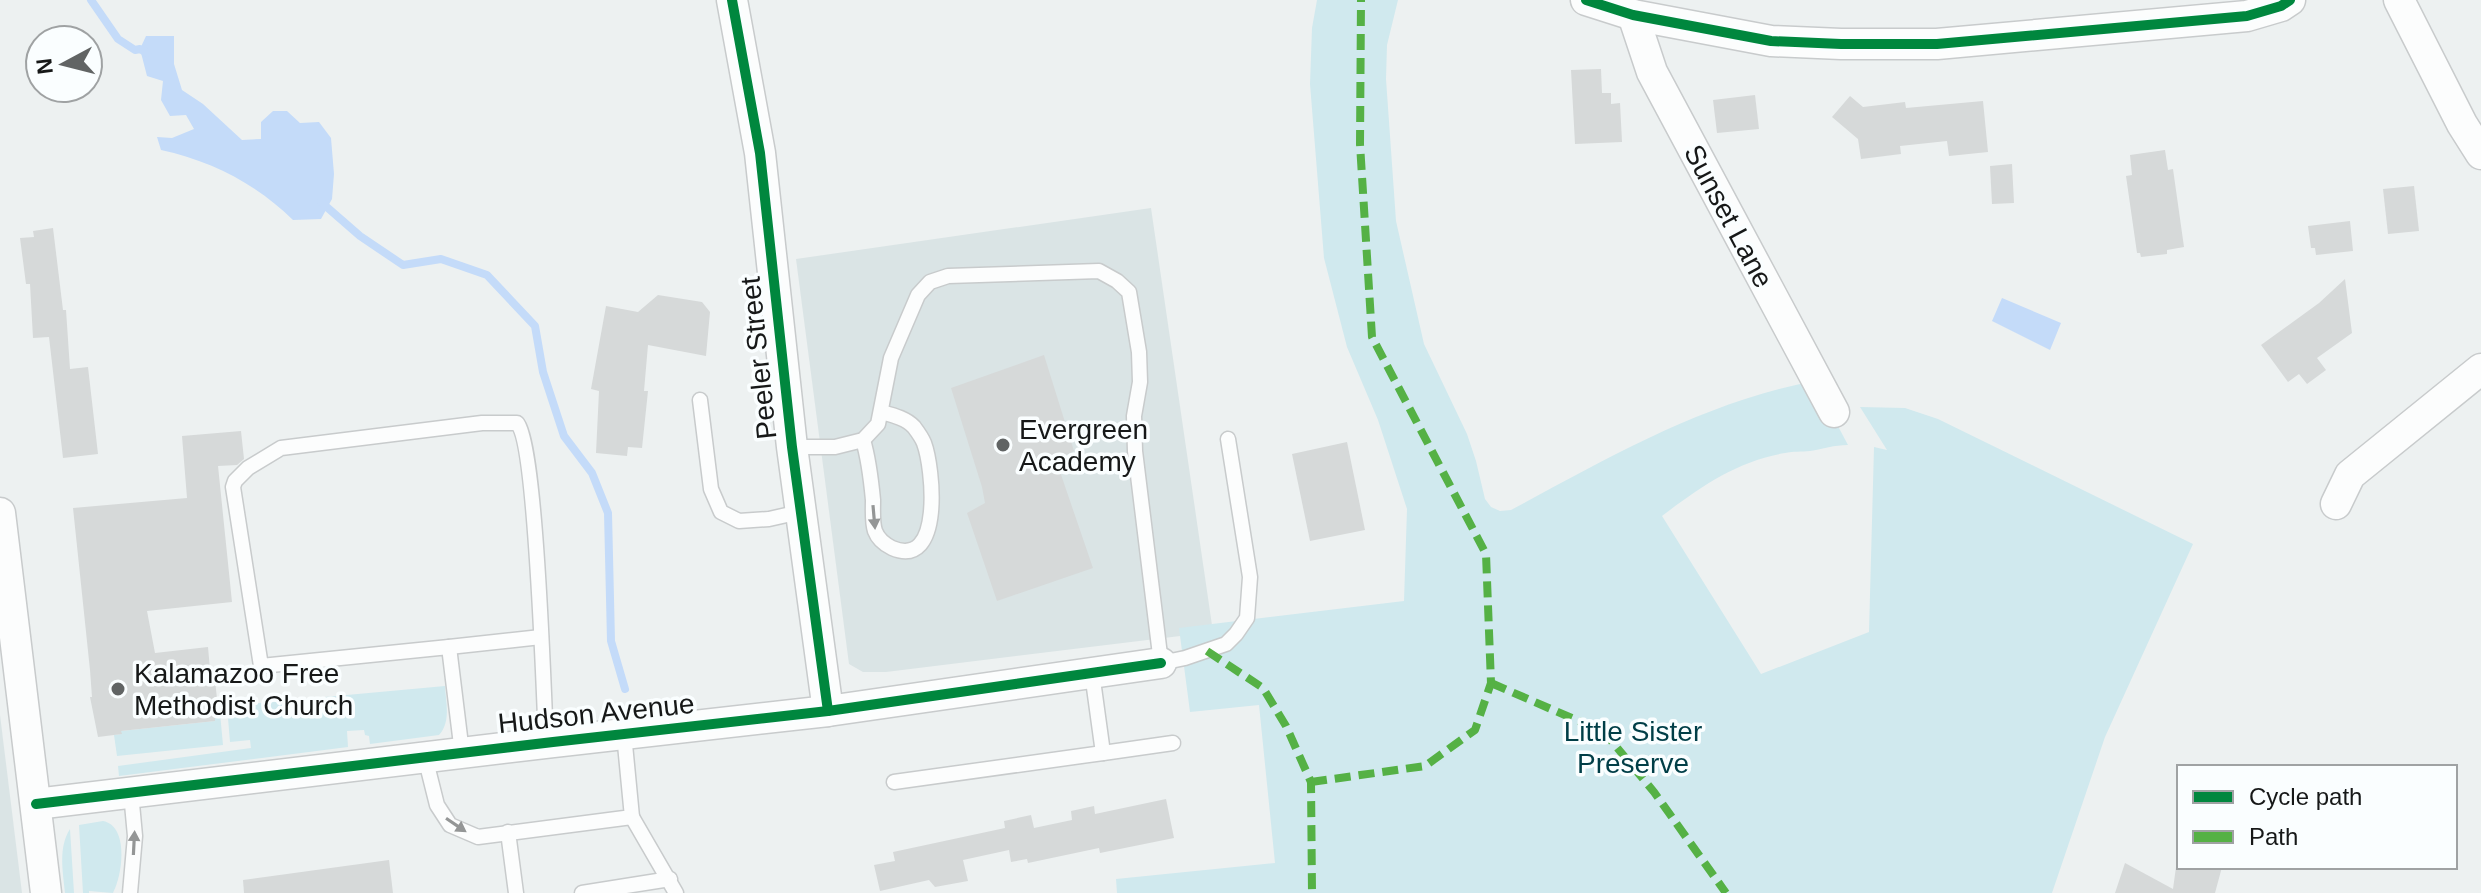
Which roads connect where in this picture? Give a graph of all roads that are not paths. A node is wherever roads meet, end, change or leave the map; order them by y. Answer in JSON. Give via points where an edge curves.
{"nodes":[{"id":1,"x":732,"y":0,"type":"edge"},
{"id":2,"x":1586,"y":0,"type":"edge"},
{"id":3,"x":2290,"y":0,"type":"edge"},
{"id":4,"x":2399,"y":0,"type":"edge"},
{"id":5,"x":1644,"y":11,"type":"edge"},
{"id":6,"x":2481,"y":154,"type":"edge"},
{"id":7,"x":2481,"y":369,"type":"edge"},
{"id":8,"x":700,"y":400,"type":"dead end"},
{"id":9,"x":881,"y":412,"type":"junction"},
{"id":10,"x":1834,"y":412,"type":"dead end"},
{"id":11,"x":1228,"y":439,"type":"dead end"},
{"id":12,"x":863,"y":440,"type":"junction"},
{"id":13,"x":792,"y":447,"type":"junction"},
{"id":14,"x":2336,"y":504,"type":"dead end"},
{"id":15,"x":800,"y":512,"type":"junction"},
{"id":16,"x":0,"y":513,"type":"edge"},
{"id":17,"x":541,"y":637,"type":"junction"},
{"id":18,"x":449,"y":647,"type":"junction"},
{"id":19,"x":1161,"y":663,"type":"junction"},
{"id":20,"x":1092,"y":673,"type":"junction"},
{"id":21,"x":828,"y":711,"type":"junction"},
{"id":22,"x":624,"y":734,"type":"junction"},
{"id":23,"x":546,"y":742,"type":"junction"},
{"id":24,"x":1173,"y":743,"type":"dead end"},
{"id":25,"x":462,"y":753,"type":"junction"},
{"id":26,"x":1103,"y":753,"type":"junction"},
{"id":27,"x":425,"y":757,"type":"junction"},
{"id":28,"x":894,"y":782,"type":"dead end"},
{"id":29,"x":131,"y":793,"type":"junction"},
{"id":30,"x":36,"y":804,"type":"junction"},
{"id":31,"x":632,"y":817,"type":"junction"},
{"id":32,"x":508,"y":832,"type":"junction"},
{"id":33,"x":673,"y":886,"type":"edge"},
{"id":34,"x":46,"y":893,"type":"edge"},
{"id":35,"x":130,"y":893,"type":"edge"},
{"id":36,"x":516,"y":893,"type":"edge"},
{"id":37,"x":582,"y":893,"type":"edge"}],
"edges":[{"from":1,"to":13,"type":"street","name":"Peeler Street","via":[[760,153]]},
{"from":2,"to":5,"type":"street"},
{"from":3,"to":5,"type":"street","via":[[2247,16],[1937,44],[1771,41]]},
{"from":4,"to":6,"type":"street"},
{"from":5,"to":10,"type":"street","name":"Sunset Lane","via":[[1652,72]]},
{"from":7,"to":14,"type":"street","via":[[2350,475]]},
{"from":8,"to":15,"type":"lane","via":[[711,489],[721,512],[739,521]]},
{"from":9,"to":12,"type":"lane"},
{"from":12,"to":9,"type":"lane","one_way":true,"via":[[870,462],[875,530],[882,543],[910,550],[929,530],[932,513],[924,442],[912,425]]},
{"from":9,"to":19,"type":"lane","via":[[891,358],[918,295],[930,282],[948,276],[1099,271],[1117,281],[1129,292],[1139,352],[1135,451]]},
{"from":11,"to":19,"type":"lane","via":[[1250,577],[1247,618],[1226,644]]},
{"from":12,"to":13,"type":"lane","via":[[835,447]]},
{"from":13,"to":15,"type":"street","name":"Peeler Street"},
{"from":15,"to":21,"type":"street","name":"Peeler Street"},
{"from":16,"to":30,"type":"street"},
{"from":17,"to":18,"type":"lane"},
{"from":17,"to":18,"type":"lane","via":[[527,449],[517,423],[281,448],[235,481],[261,666]]},
{"from":17,"to":23,"type":"lane"},
{"from":18,"to":25,"type":"lane"},
{"from":19,"to":20,"type":"street","name":"Hudson Avenue"},
{"from":20,"to":21,"type":"street","name":"Hudson Avenue"},
{"from":20,"to":26,"type":"lane"},
{"from":21,"to":22,"type":"street","name":"Hudson Avenue"},
{"from":22,"to":23,"type":"street","name":"Hudson Avenue"},
{"from":22,"to":31,"type":"lane"},
{"from":23,"to":25,"type":"street","name":"Hudson Avenue"},
{"from":24,"to":26,"type":"lane"},
{"from":25,"to":27,"type":"street","name":"Hudson Avenue"},
{"from":26,"to":28,"type":"lane"},
{"from":27,"to":29,"type":"street","name":"Hudson Avenue"},
{"from":27,"to":32,"type":"lane","one_way":true,"via":[[437,805],[450,825],[478,837]]},
{"from":29,"to":30,"type":"street","name":"Hudson Avenue"},
{"from":35,"to":29,"type":"lane","one_way":true,"via":[[135,836]]},
{"from":30,"to":34,"type":"street"},
{"from":31,"to":32,"type":"lane"},
{"from":31,"to":33,"type":"lane"},
{"from":32,"to":36,"type":"lane"},
{"from":33,"to":37,"type":"lane"}]}
